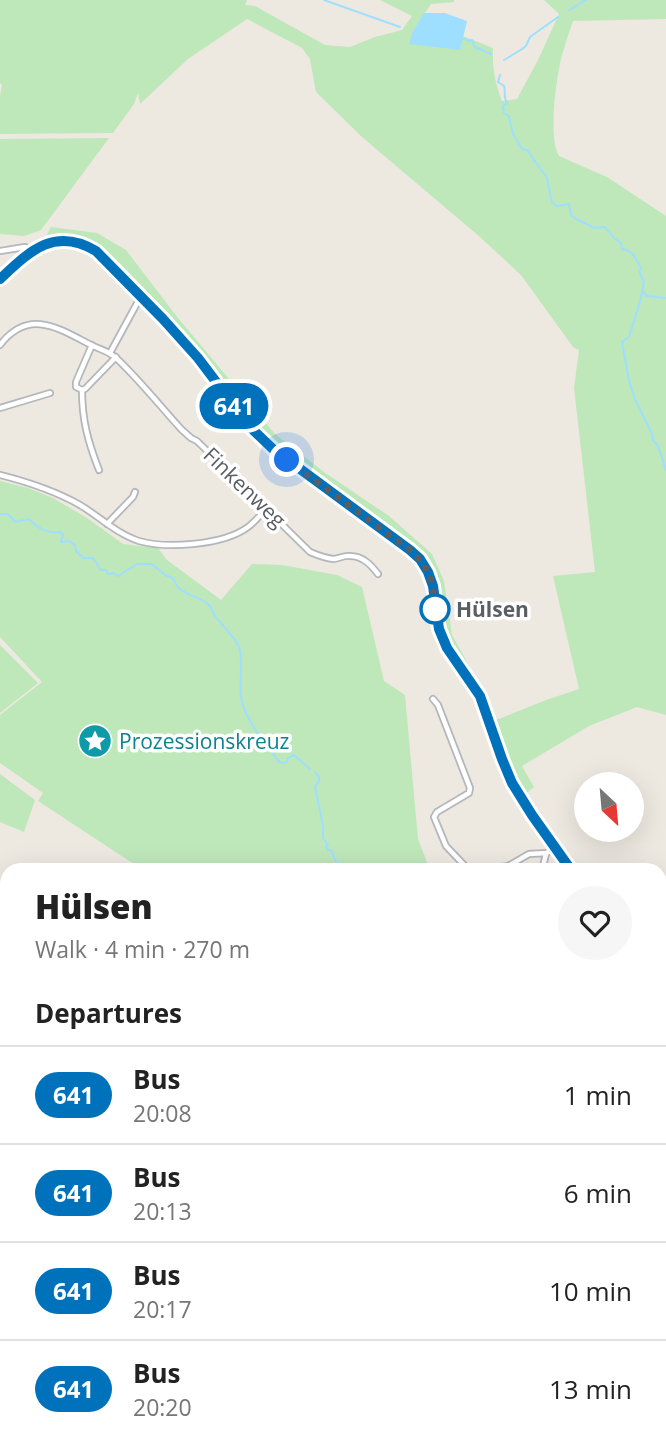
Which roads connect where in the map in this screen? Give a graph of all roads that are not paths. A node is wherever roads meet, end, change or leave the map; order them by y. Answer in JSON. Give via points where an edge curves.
{"nodes":[{"id":1,"x":25,"y":247,"type":"dead end"},
{"id":2,"x":0,"y":251,"type":"edge"},
{"id":3,"x":0,"y":279,"type":"edge"},
{"id":4,"x":141,"y":296,"type":"junction"},
{"id":5,"x":0,"y":345,"type":"edge"},
{"id":6,"x":93,"y":345,"type":"junction"},
{"id":7,"x":110,"y":353,"type":"junction"},
{"id":8,"x":116,"y":357,"type":"junction"},
{"id":9,"x":82,"y":390,"type":"junction"},
{"id":10,"x":50,"y":393,"type":"dead end"},
{"id":11,"x":0,"y":408,"type":"edge"},
{"id":12,"x":99,"y":470,"type":"dead end"},
{"id":13,"x":0,"y":475,"type":"edge"},
{"id":14,"x":135,"y":492,"type":"dead end"},
{"id":15,"x":267,"y":508,"type":"junction"},
{"id":16,"x":107,"y":524,"type":"junction"},
{"id":17,"x":378,"y":575,"type":"dead end"},
{"id":18,"x":433,"y":699,"type":"dead end"},
{"id":19,"x":553,"y":846,"type":"junction"},
{"id":20,"x":547,"y":853,"type":"junction"},
{"id":21,"x":462,"y":863,"type":"edge"},
{"id":22,"x":513,"y":863,"type":"edge"},
{"id":23,"x":544,"y":863,"type":"edge"},
{"id":24,"x":566,"y":863,"type":"edge"}],
"edges":[{"from":1,"to":2,"type":"street"},
{"from":3,"to":4,"type":"main road","via":[[34,249],[68,242],[96,251]]},
{"from":4,"to":7,"type":"street"},
{"from":4,"to":19,"type":"main road","via":[[198,358],[261,439],[420,559],[431,580],[447,648],[480,696],[512,783]]},
{"from":5,"to":6,"type":"street","name":"Finkenweg","via":[[17,330],[43,324]]},
{"from":6,"to":7,"type":"street","name":"Finkenweg"},
{"from":6,"to":9,"type":"street","via":[[75,382]]},
{"from":7,"to":8,"type":"street","name":"Finkenweg"},
{"from":8,"to":9,"type":"street"},
{"from":8,"to":15,"type":"street","name":"Finkenweg","via":[[181,429]]},
{"from":9,"to":12,"type":"street","via":[[88,441]]},
{"from":10,"to":11,"type":"street"},
{"from":13,"to":16,"type":"street","via":[[37,485]]},
{"from":14,"to":16,"type":"street"},
{"from":15,"to":16,"type":"street","via":[[249,527],[194,545],[139,541]]},
{"from":15,"to":17,"type":"street","name":"Finkenweg","via":[[310,552],[334,559],[360,557]]},
{"from":18,"to":21,"type":"street","via":[[470,788],[434,817],[446,846]]},
{"from":19,"to":20,"type":"street"},
{"from":19,"to":24,"type":"main road"},
{"from":20,"to":22,"type":"street","via":[[529,854]]},
{"from":20,"to":23,"type":"street"}]}
